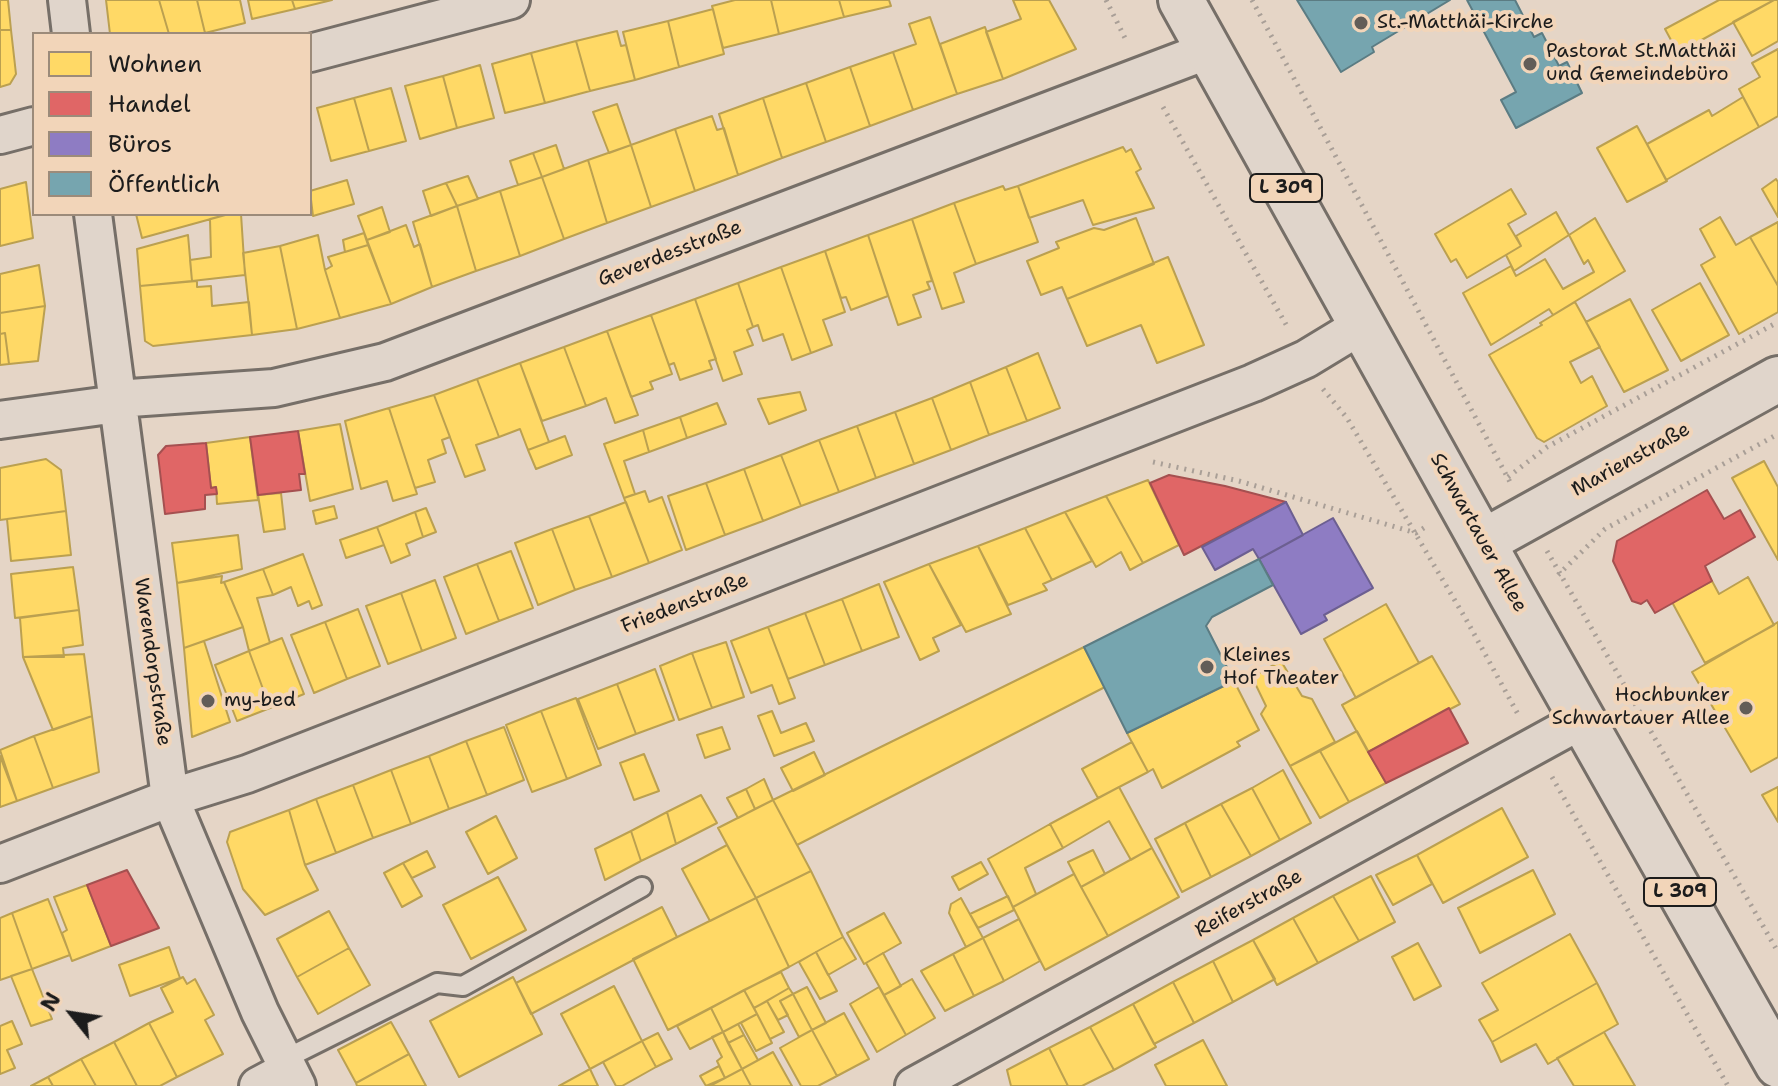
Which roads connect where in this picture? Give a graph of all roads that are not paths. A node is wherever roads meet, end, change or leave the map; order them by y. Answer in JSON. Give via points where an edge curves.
{"nodes":[{"id":1,"x":67,"y":0,"type":"edge"},
{"id":2,"x":511,"y":0,"type":"edge"},
{"id":3,"x":1181,"y":0,"type":"edge"},
{"id":4,"x":71,"y":32,"type":"edge"},
{"id":5,"x":1209,"y":50,"type":"junction"},
{"id":6,"x":312,"y":52,"type":"edge"},
{"id":7,"x":32,"y":127,"type":"edge"},
{"id":8,"x":0,"y":135,"type":"edge"},
{"id":9,"x":93,"y":216,"type":"edge"},
{"id":10,"x":1362,"y":325,"type":"junction"},
{"id":11,"x":1778,"y":379,"type":"edge"},
{"id":12,"x":116,"y":402,"type":"junction"},
{"id":13,"x":0,"y":420,"type":"edge"},
{"id":14,"x":1483,"y":542,"type":"junction"},
{"id":15,"x":1582,"y":720,"type":"junction"},
{"id":16,"x":170,"y":798,"type":"junction"},
{"id":17,"x":0,"y":864,"type":"edge"},
{"id":18,"x":642,"y":887,"type":"dead end"},
{"id":19,"x":1778,"y":1065,"type":"edge"},
{"id":20,"x":281,"y":1076,"type":"edge"},
{"id":21,"x":952,"y":1077,"type":"edge"},
{"id":22,"x":914,"y":1086,"type":"edge"}],
"edges":[{"from":1,"to":4,"type":"street"},
{"from":2,"to":6,"type":"street"},
{"from":3,"to":5,"type":"main road","name":"Schwartauer Allee","number":"L 309"},
{"from":5,"to":10,"type":"main road","name":"Schwartauer Allee","number":"L 309"},
{"from":5,"to":12,"type":"street","name":"Geverdesstraße","via":[[385,362],[274,388]]},
{"from":7,"to":8,"type":"street"},
{"from":9,"to":12,"type":"street","name":"Warendorpstraße"},
{"from":10,"to":14,"type":"main road","name":"Schwartauer Allee","number":"L 309"},
{"from":10,"to":16,"type":"street","name":"Friedenstraße","via":[[1253,383],[247,774]]},
{"from":11,"to":14,"type":"main road","name":"Marienstraße"},
{"from":12,"to":13,"type":"street","name":"Geverdesstraße"},
{"from":12,"to":16,"type":"street","name":"Warendorpstraße"},
{"from":14,"to":15,"type":"main road","name":"Schwartauer Allee","number":"L 309"},
{"from":15,"to":19,"type":"main road","name":"Schwartauer Allee","number":"L 309"},
{"from":15,"to":21,"type":"street","name":"Reiferstraße"},
{"from":16,"to":17,"type":"street","name":"Friedenstraße"},
{"from":16,"to":20,"type":"street","name":"Warendorpstraße"},
{"from":18,"to":20,"type":"lane","via":[[463,986],[437,983]]},
{"from":21,"to":22,"type":"street","name":"Reiferstraße"}]}
